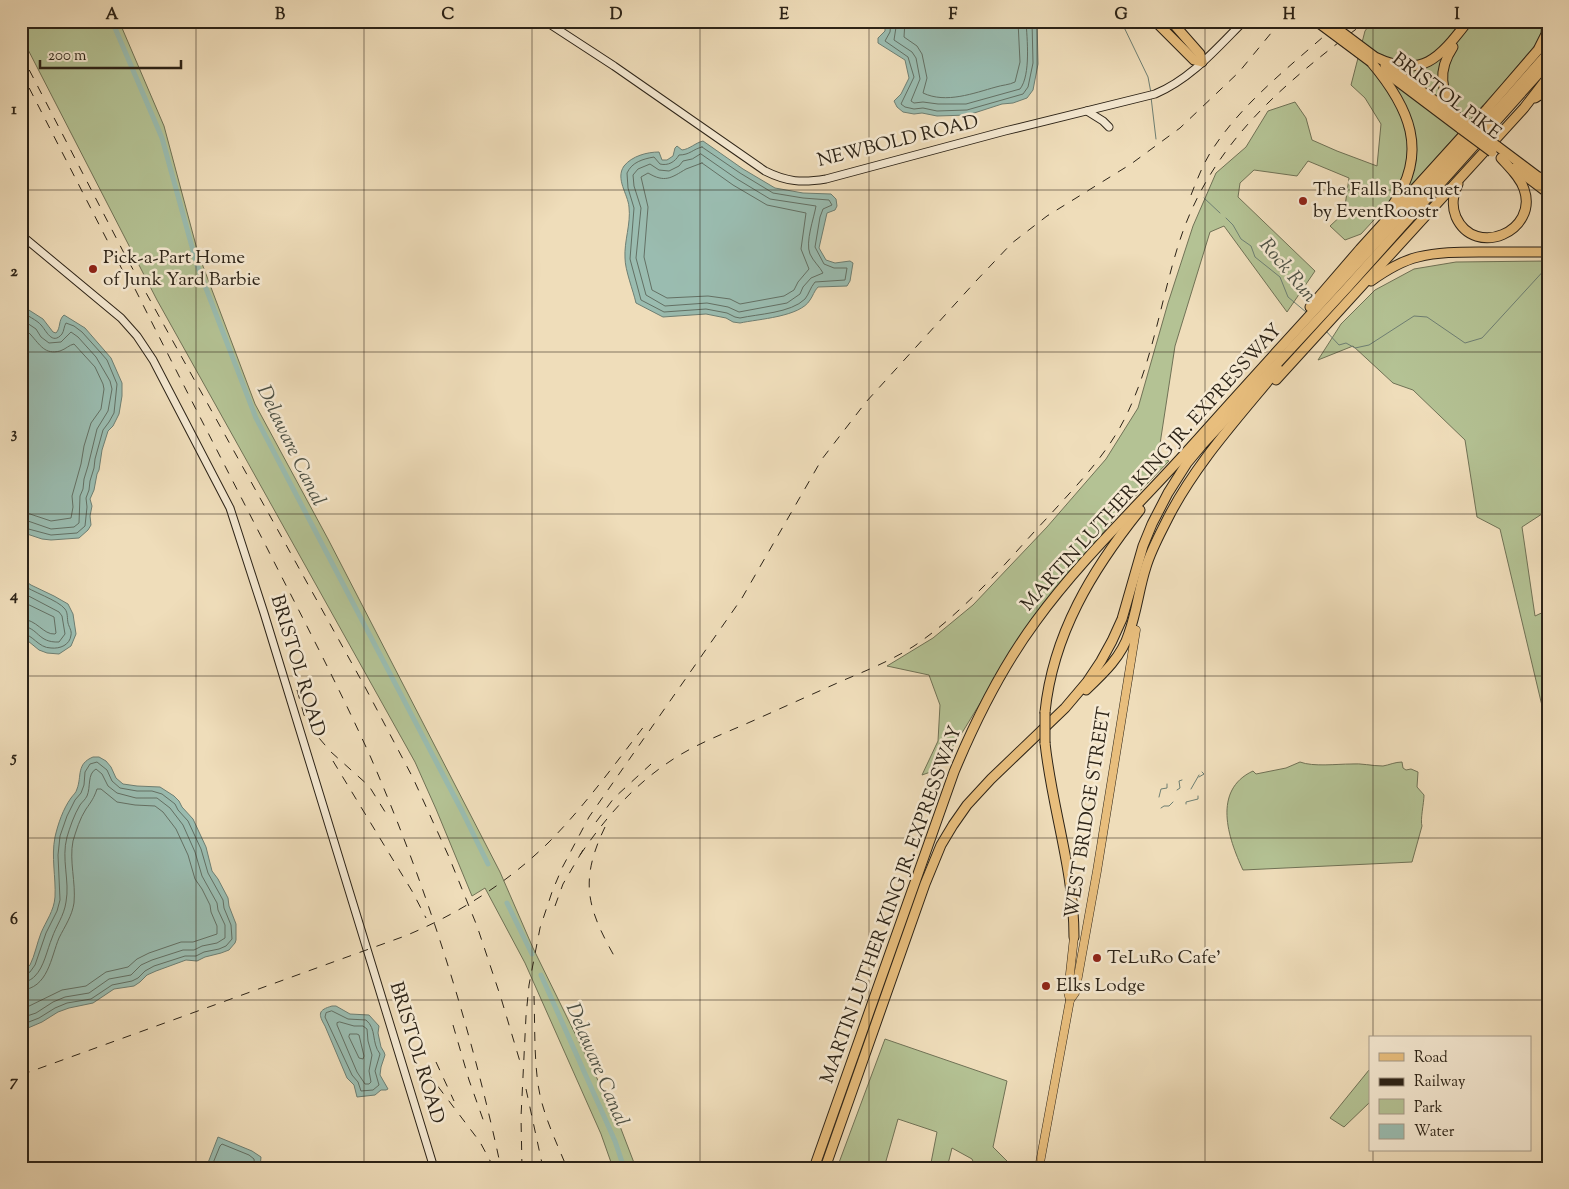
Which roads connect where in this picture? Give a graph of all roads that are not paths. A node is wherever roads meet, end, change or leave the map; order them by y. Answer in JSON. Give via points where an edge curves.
{"nodes":[{"id":1,"x":545,"y":21,"type":"edge"},
{"id":2,"x":1156,"y":21,"type":"edge"},
{"id":3,"x":1171,"y":21,"type":"edge"},
{"id":4,"x":1244,"y":21,"type":"edge"},
{"id":5,"x":1316,"y":21,"type":"edge"},
{"id":6,"x":1327,"y":21,"type":"edge"},
{"id":7,"x":1468,"y":21,"type":"edge"},
{"id":8,"x":1473,"y":21,"type":"edge"},
{"id":9,"x":1547,"y":21,"type":"edge"},
{"id":10,"x":1548,"y":53,"type":"edge"},
{"id":11,"x":1373,"y":60,"type":"junction"},
{"id":12,"x":1202,"y":62,"type":"junction"},
{"id":13,"x":1548,"y":63,"type":"edge"},
{"id":14,"x":1548,"y":77,"type":"edge"},
{"id":15,"x":1548,"y":82,"type":"edge"},
{"id":16,"x":1543,"y":90,"type":"edge"},
{"id":17,"x":1110,"y":105,"type":"junction"},
{"id":18,"x":1087,"y":111,"type":"junction"},
{"id":19,"x":1456,"y":116,"type":"junction"},
{"id":20,"x":1463,"y":126,"type":"junction"},
{"id":21,"x":1495,"y":149,"type":"junction"},
{"id":22,"x":1501,"y":158,"type":"junction"},
{"id":23,"x":1465,"y":173,"type":"junction"},
{"id":24,"x":1548,"y":182,"type":"edge"},
{"id":25,"x":1548,"y":193,"type":"edge"},
{"id":26,"x":21,"y":236,"type":"edge"},
{"id":27,"x":1360,"y":249,"type":"junction"},
{"id":28,"x":1548,"y":252,"type":"edge"},
{"id":29,"x":1346,"y":303,"type":"junction"},
{"id":30,"x":1322,"y":312,"type":"junction"},
{"id":31,"x":1309,"y":327,"type":"junction"},
{"id":32,"x":1162,"y":479,"type":"junction"},
{"id":33,"x":1162,"y":530,"type":"junction"},
{"id":34,"x":1077,"y":571,"type":"junction"},
{"id":35,"x":1136,"y":630,"type":"joint"},
{"id":36,"x":1056,"y":716,"type":"junction"},
{"id":37,"x":1074,"y":937,"type":"joint"},
{"id":38,"x":1070,"y":1000,"type":"junction"},
{"id":39,"x":434,"y":1168,"type":"edge"},
{"id":40,"x":814,"y":1168,"type":"edge"},
{"id":41,"x":825,"y":1168,"type":"edge"},
{"id":42,"x":1039,"y":1168,"type":"edge"}],
"edges":[{"from":1,"to":18,"type":"main road","name":"NEWBOLD ROAD","via":[[766,171],[793,181],[826,179]]},
{"from":2,"to":12,"type":"highway","via":[[1194,60]]},
{"from":3,"to":12,"type":"highway","via":[[1200,54]]},
{"from":4,"to":12,"type":"main road","name":"NEWBOLD ROAD"},
{"from":5,"to":11,"type":"highway","bridge":true},
{"from":6,"to":11,"type":"highway","bridge":true},
{"from":7,"to":11,"type":"highway","via":[[1443,52],[1426,63],[1415,66]]},
{"from":8,"to":19,"type":"highway","via":[[1451,50],[1444,66],[1444,90]]},
{"from":9,"to":27,"type":"highway","via":[[1545,38],[1538,50]]},
{"from":10,"to":30,"type":"highway"},
{"from":11,"to":19,"type":"highway"},
{"from":11,"to":20,"type":"highway","name":"BRISTOL PIKE"},
{"from":11,"to":27,"type":"highway","via":[[1401,104],[1409,126],[1412,150],[1400,195]]},
{"from":12,"to":17,"type":"main road","name":"NEWBOLD ROAD","via":[[1178,82],[1155,94]]},
{"from":13,"to":30,"type":"highway"},
{"from":14,"to":16,"type":"highway"},
{"from":15,"to":16,"type":"highway"},
{"from":16,"to":23,"type":"highway"},
{"from":17,"to":18,"type":"main road","name":"NEWBOLD ROAD"},
{"from":17,"to":18,"type":"main road","via":[[1106,116],[1109,127]]},
{"from":19,"to":20,"type":"highway"},
{"from":20,"to":21,"type":"highway","name":"BRISTOL PIKE","bridge":true},
{"from":21,"to":22,"type":"highway","name":"BRISTOL PIKE"},
{"from":21,"to":24,"type":"highway"},
{"from":22,"to":23,"type":"highway","via":[[1520,181],[1526,201],[1521,220],[1504,234],[1481,237],[1468,231],[1458,220],[1453,199]]},
{"from":22,"to":25,"type":"highway"},
{"from":23,"to":29,"type":"highway"},
{"from":26,"to":39,"type":"main road","name":"BRISTOL ROAD","via":[[121,318],[137,336],[153,360],[230,508]]},
{"from":27,"to":30,"type":"highway"},
{"from":28,"to":29,"type":"highway","via":[[1450,252],[1417,257],[1384,272]]},
{"from":29,"to":30,"type":"highway"},
{"from":30,"to":31,"type":"highway"},
{"from":30,"to":31,"type":"highway"},
{"from":31,"to":32,"type":"highway","name":"MARTIN LUTHER KING JR. EXPRESSWAY"},
{"from":31,"to":33,"type":"highway","via":[[1190,480]]},
{"from":31,"to":34,"type":"highway","via":[[1133,503]]},
{"from":31,"to":36,"type":"highway","name":"MARTIN LUTHER KING JR. EXPRESSWAY","via":[[1202,445],[1174,483],[1147,536],[1126,607],[1112,641],[1088,682]]},
{"from":32,"to":34,"type":"highway","name":"MARTIN LUTHER KING JR. EXPRESSWAY"},
{"from":32,"to":37,"type":"highway","bridge":true,"via":[[1103,561],[1073,613],[1048,682],[1045,743],[1071,880]]},
{"from":33,"to":35,"type":"highway"},
{"from":33,"to":36,"type":"highway","via":[[1150,556],[1123,648],[1103,674]]},
{"from":34,"to":40,"type":"highway","name":"MARTIN LUTHER KING JR. EXPRESSWAY","via":[[1017,649],[968,740]]},
{"from":35,"to":38,"type":"main road","name":"WEST BRIDGE STREET","via":[[1092,901],[1075,993]]},
{"from":36,"to":41,"type":"highway","name":"MARTIN LUTHER KING JR. EXPRESSWAY","via":[[975,796],[941,845]]},
{"from":37,"to":38,"type":"main road","name":"WEST BRIDGE STREET","via":[[1068,992]]},
{"from":38,"to":42,"type":"main road","name":"WEST BRIDGE STREET"}]}
